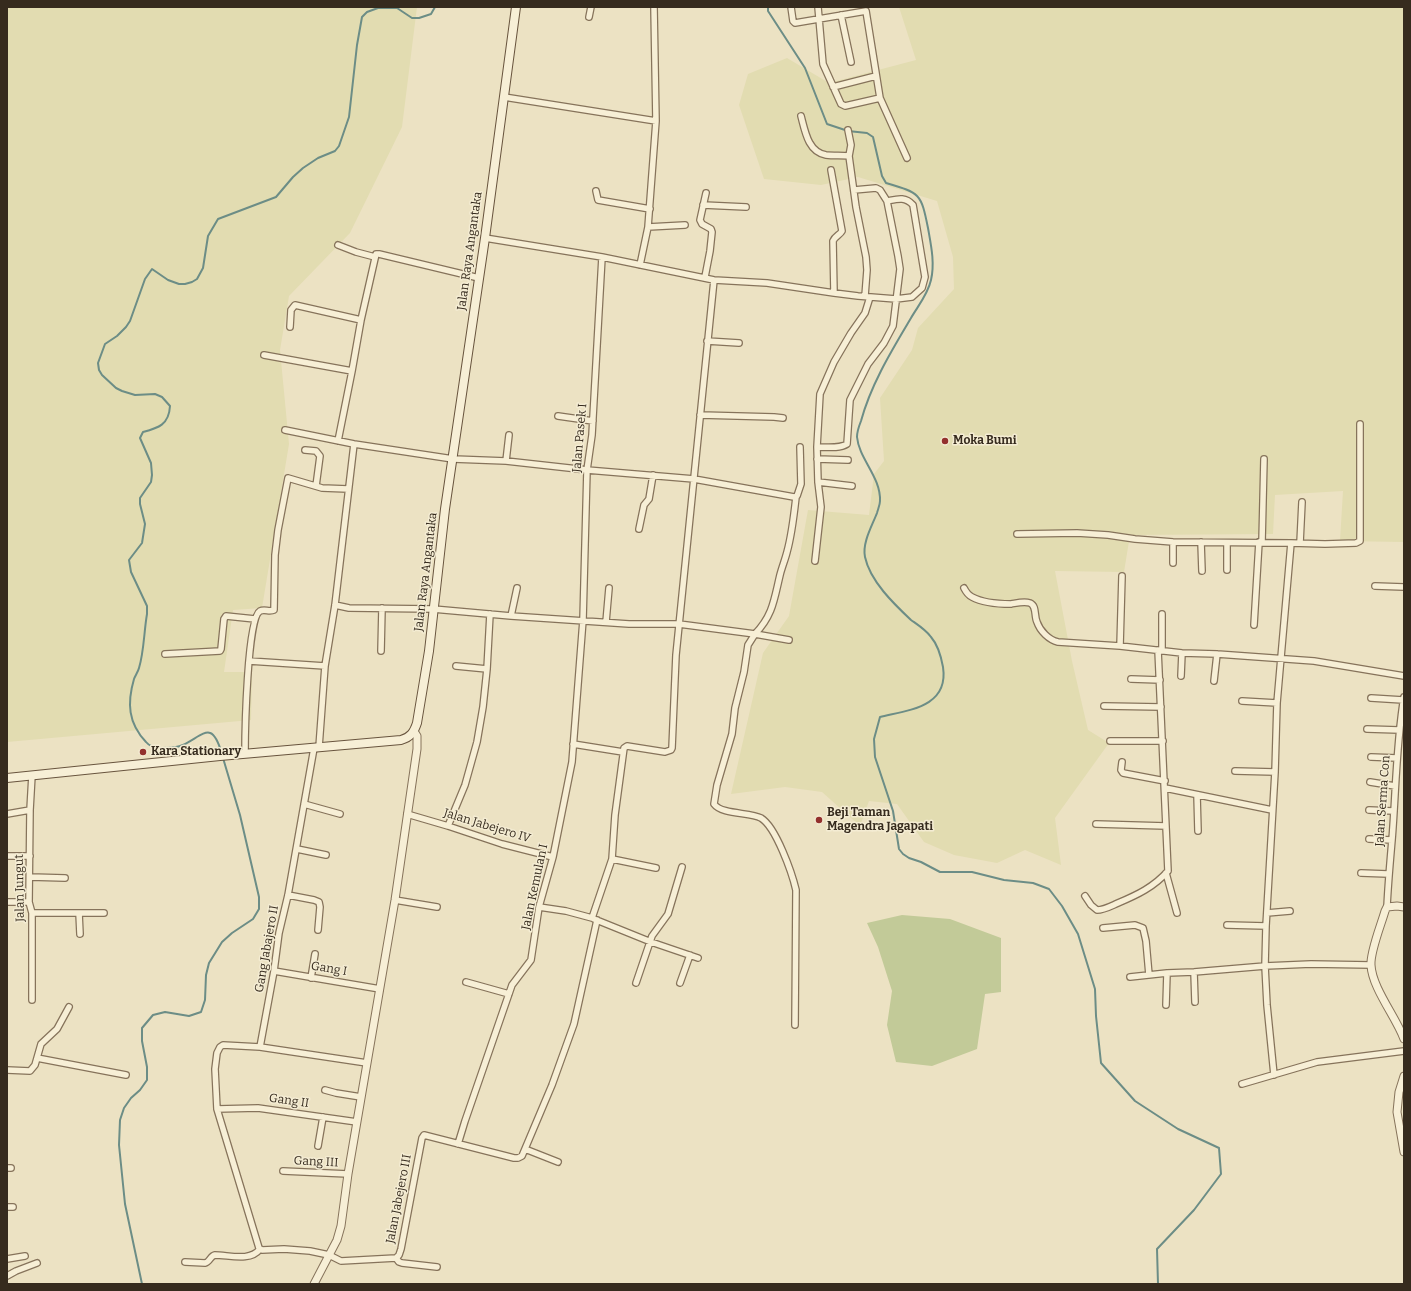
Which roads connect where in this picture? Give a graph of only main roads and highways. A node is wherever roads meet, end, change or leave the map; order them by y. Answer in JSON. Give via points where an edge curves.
{"nodes":[{"id":1,"x":516,"y":7,"type":"edge"},
{"id":2,"x":7,"y":778,"type":"edge"}],
"edges":[{"from":1,"to":2,"type":"main road","name":"Jalan Raya Angantaka","via":[[445,509],[428,658],[414,731],[401,740],[317,748],[245,748],[232,755]]}]}
